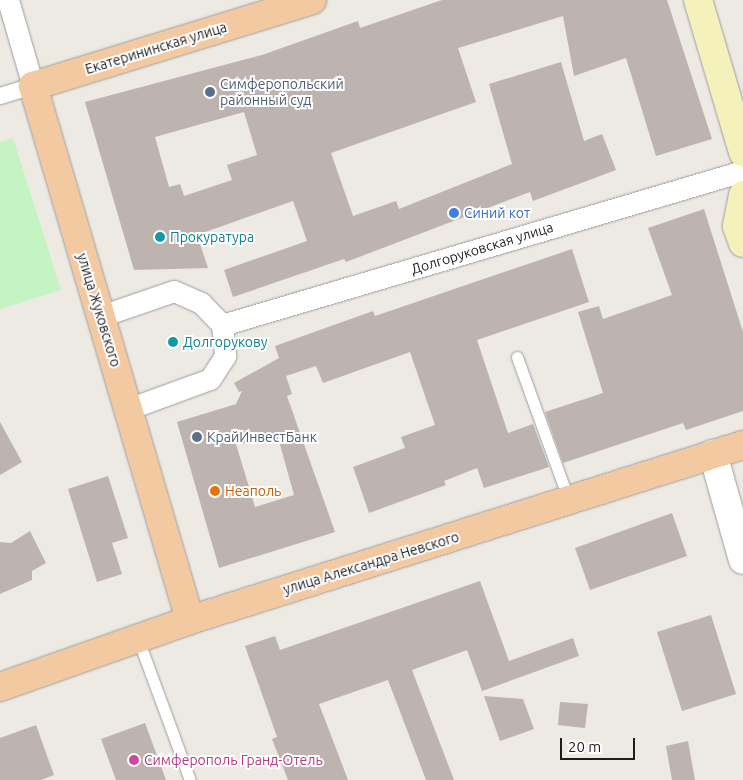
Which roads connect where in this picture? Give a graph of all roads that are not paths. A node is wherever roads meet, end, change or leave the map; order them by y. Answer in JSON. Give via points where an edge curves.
{"nodes":[{"id":1,"x":8,"y":0,"type":"edge"},
{"id":2,"x":312,"y":0,"type":"edge"},
{"id":3,"x":698,"y":0,"type":"edge"},
{"id":4,"x":32,"y":86,"type":"junction"},
{"id":5,"x":0,"y":96,"type":"edge"},
{"id":6,"x":743,"y":152,"type":"edge"},
{"id":7,"x":743,"y":171,"type":"edge"},
{"id":8,"x":743,"y":196,"type":"edge"},
{"id":9,"x":743,"y":243,"type":"edge"},
{"id":10,"x":101,"y":316,"type":"junction"},
{"id":11,"x":222,"y":325,"type":"junction"},
{"id":12,"x":517,"y":357,"type":"dead end"},
{"id":13,"x":128,"y":409,"type":"junction"},
{"id":14,"x":743,"y":445,"type":"edge"},
{"id":15,"x":713,"y":454,"type":"junction"},
{"id":16,"x":569,"y":501,"type":"junction"},
{"id":17,"x":743,"y":560,"type":"edge"},
{"id":18,"x":190,"y":620,"type":"junction"},
{"id":19,"x":138,"y":639,"type":"junction"},
{"id":20,"x":0,"y":687,"type":"edge"},
{"id":21,"x":190,"y":780,"type":"edge"}],
"edges":[{"from":1,"to":4,"type":"street","name":"улица Жуковского"},
{"from":2,"to":4,"type":"main road","name":"Екатерининская улица"},
{"from":3,"to":6,"type":"main road"},
{"from":4,"to":5,"type":"street","name":"Екатерининская улица"},
{"from":4,"to":10,"type":"main road","name":"улица Жуковского"},
{"from":7,"to":11,"type":"street","name":"Долгоруковская улица"},
{"from":8,"to":9,"type":"main road","via":[[737,226]]},
{"from":10,"to":11,"type":"street","via":[[174,292],[201,303]]},
{"from":10,"to":13,"type":"main road","name":"улица Жуковского"},
{"from":11,"to":13,"type":"street","via":[[225,356],[210,379]]},
{"from":12,"to":16,"type":"lane"},
{"from":13,"to":18,"type":"main road","name":"улица Жуковского"},
{"from":14,"to":15,"type":"main road","name":"улица Александра Невского"},
{"from":15,"to":16,"type":"main road","name":"улица Александра Невского"},
{"from":15,"to":17,"type":"street"},
{"from":16,"to":18,"type":"main road","name":"улица Александра Невского"},
{"from":18,"to":19,"type":"main road","name":"улица Александра Невского"},
{"from":19,"to":20,"type":"main road","name":"улица Александра Невского"},
{"from":19,"to":21,"type":"lane"}]}
